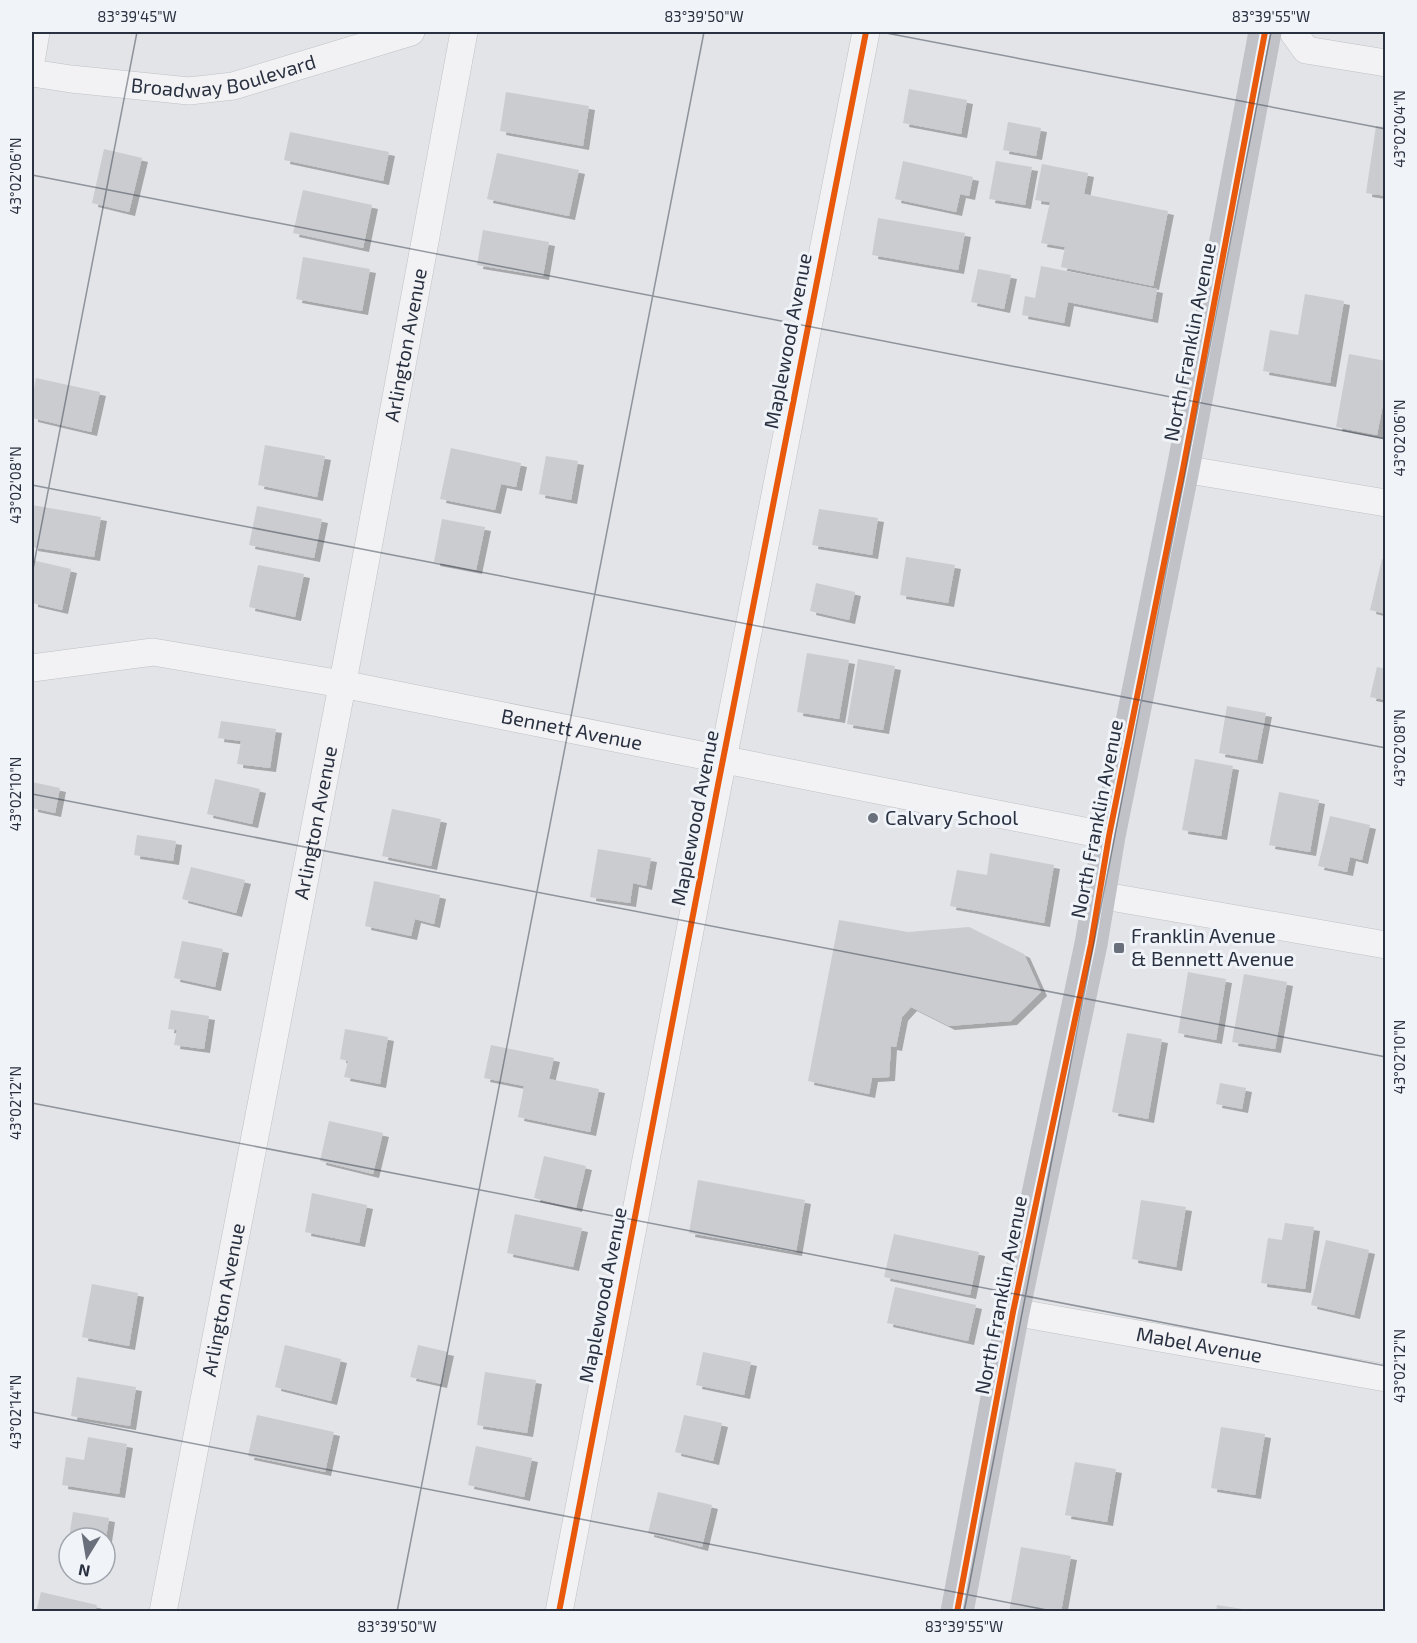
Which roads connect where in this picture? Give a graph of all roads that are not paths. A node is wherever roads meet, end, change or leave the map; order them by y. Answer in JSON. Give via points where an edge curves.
{"nodes":[{"id":1,"x":36,"y":32,"type":"edge"},
{"id":2,"x":411,"y":32,"type":"edge"},
{"id":3,"x":465,"y":32,"type":"edge"},
{"id":4,"x":866,"y":32,"type":"edge"},
{"id":5,"x":1265,"y":32,"type":"edge"},
{"id":6,"x":1293,"y":32,"type":"edge"},
{"id":7,"x":32,"y":56,"type":"edge"},
{"id":8,"x":1386,"y":63,"type":"edge"},
{"id":9,"x":32,"y":73,"type":"edge"},
{"id":10,"x":1183,"y":469,"type":"junction"},
{"id":11,"x":1386,"y":503,"type":"edge"},
{"id":12,"x":32,"y":668,"type":"edge"},
{"id":13,"x":342,"y":684,"type":"junction"},
{"id":14,"x":723,"y":759,"type":"junction"},
{"id":15,"x":1109,"y":836,"type":"junction"},
{"id":16,"x":1099,"y":895,"type":"junction"},
{"id":17,"x":1386,"y":945,"type":"edge"},
{"id":18,"x":1013,"y":1312,"type":"junction"},
{"id":19,"x":1386,"y":1378,"type":"edge"},
{"id":20,"x":163,"y":1611,"type":"edge"},
{"id":21,"x":559,"y":1611,"type":"edge"},
{"id":22,"x":957,"y":1611,"type":"edge"}],
"edges":[{"from":1,"to":7,"type":"street"},
{"from":2,"to":9,"type":"street","name":"Broadway Boulevard","via":[[233,86],[189,91]]},
{"from":3,"to":13,"type":"street","name":"Arlington Avenue"},
{"from":4,"to":14,"type":"street","name":"Maplewood Avenue"},
{"from":5,"to":10,"type":"street","name":"North Franklin Avenue"},
{"from":6,"to":8,"type":"street","via":[[1306,50]]},
{"from":10,"to":11,"type":"street"},
{"from":10,"to":15,"type":"street","name":"North Franklin Avenue"},
{"from":12,"to":13,"type":"street","name":"Bennett Avenue","via":[[153,652]]},
{"from":13,"to":14,"type":"street","name":"Bennett Avenue"},
{"from":13,"to":20,"type":"street","name":"Arlington Avenue"},
{"from":14,"to":15,"type":"street","name":"Bennett Avenue"},
{"from":14,"to":21,"type":"street","name":"Maplewood Avenue"},
{"from":15,"to":16,"type":"street","name":"North Franklin Avenue"},
{"from":16,"to":17,"type":"street"},
{"from":16,"to":18,"type":"street","name":"North Franklin Avenue"},
{"from":18,"to":19,"type":"street","name":"Mabel Avenue"},
{"from":18,"to":22,"type":"street","name":"North Franklin Avenue"}]}
